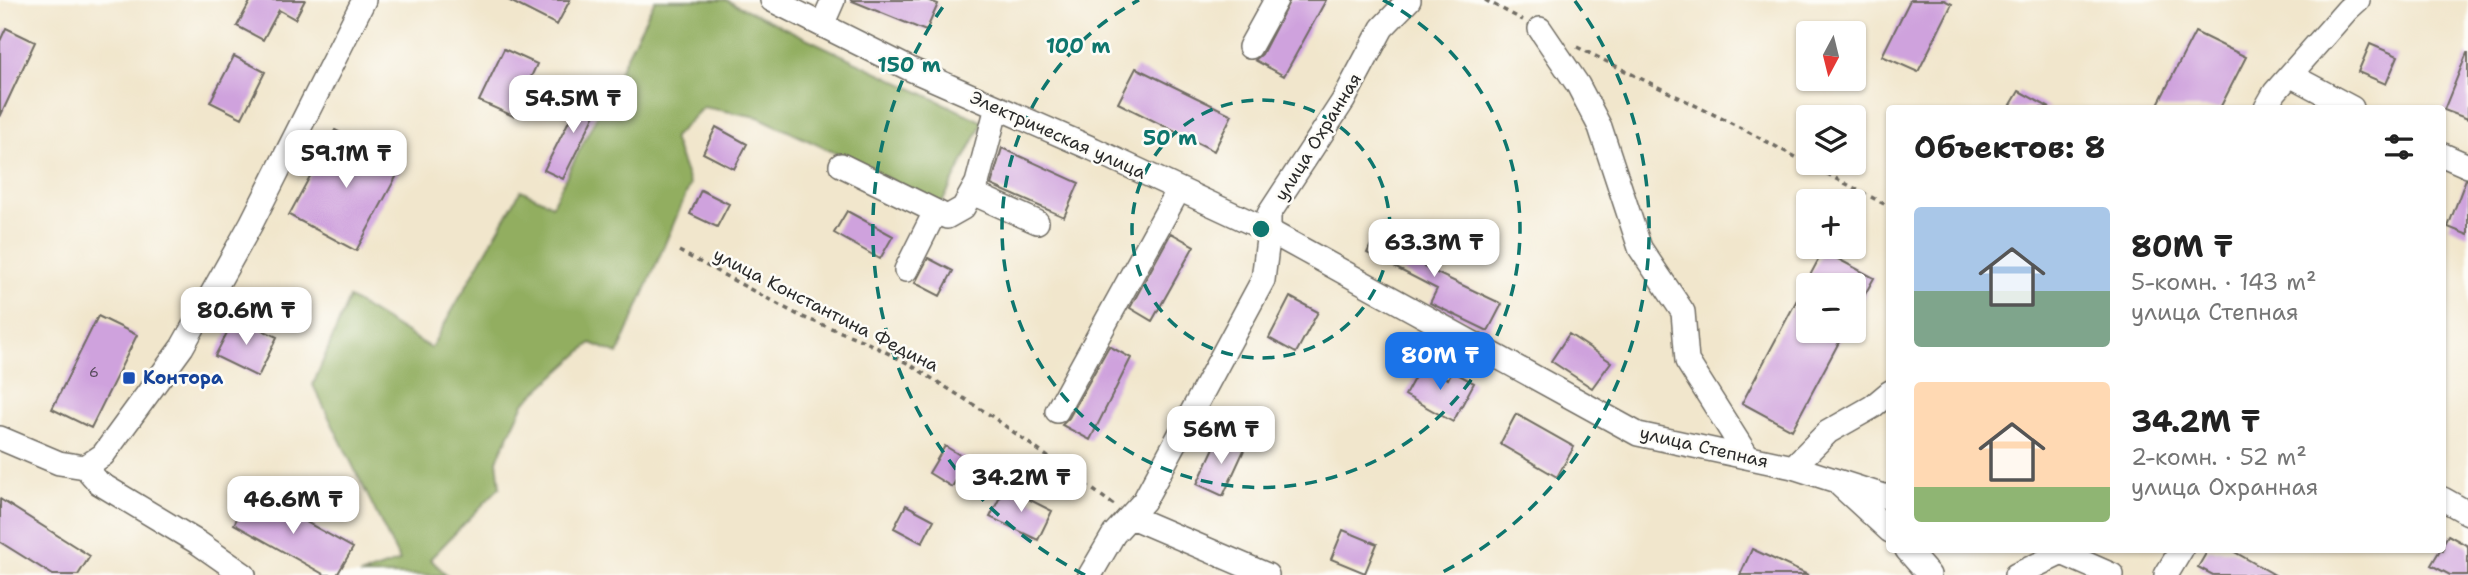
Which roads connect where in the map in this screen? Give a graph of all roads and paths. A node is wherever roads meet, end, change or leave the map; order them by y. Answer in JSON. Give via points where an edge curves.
{"nodes":[{"id":1,"x":364,"y":0,"type":"edge"},
{"id":2,"x":772,"y":0,"type":"edge"},
{"id":3,"x":833,"y":0,"type":"edge"},
{"id":4,"x":1276,"y":0,"type":"edge"},
{"id":5,"x":1409,"y":0,"type":"edge"},
{"id":6,"x":1485,"y":0,"type":"edge"},
{"id":7,"x":2358,"y":0,"type":"edge"},
{"id":8,"x":822,"y":25,"type":"junction"},
{"id":9,"x":1540,"y":29,"type":"joint"},
{"id":10,"x":1250,"y":47,"type":"dead end"},
{"id":11,"x":1577,"y":47,"type":"dead end"},
{"id":12,"x":2290,"y":75,"type":"junction"},
{"id":13,"x":2268,"y":105,"type":"edge"},
{"id":14,"x":2346,"y":105,"type":"edge"},
{"id":15,"x":997,"y":107,"type":"junction"},
{"id":16,"x":2446,"y":156,"type":"edge"},
{"id":17,"x":841,"y":165,"type":"dead end"},
{"id":18,"x":2468,"y":166,"type":"edge"},
{"id":19,"x":1178,"y":191,"type":"junction"},
{"id":20,"x":972,"y":193,"type":"junction"},
{"id":21,"x":1886,"y":204,"type":"edge"},
{"id":22,"x":936,"y":212,"type":"junction"},
{"id":23,"x":1037,"y":222,"type":"dead end"},
{"id":24,"x":1269,"y":232,"type":"junction"},
{"id":25,"x":679,"y":251,"type":"dead end"},
{"id":26,"x":906,"y":270,"type":"dead end"},
{"id":27,"x":1886,"y":395,"type":"edge"},
{"id":28,"x":1057,"y":411,"type":"dead end"},
{"id":29,"x":0,"y":438,"type":"edge"},
{"id":30,"x":1747,"y":456,"type":"junction"},
{"id":31,"x":85,"y":467,"type":"junction"},
{"id":32,"x":1793,"y":467,"type":"junction"},
{"id":33,"x":1835,"y":481,"type":"junction"},
{"id":34,"x":1886,"y":497,"type":"edge"},
{"id":35,"x":2446,"y":501,"type":"edge"},
{"id":36,"x":2468,"y":513,"type":"edge"},
{"id":37,"x":1131,"y":517,"type":"junction"},
{"id":38,"x":1886,"y":527,"type":"edge"},
{"id":39,"x":1910,"y":553,"type":"edge"},
{"id":40,"x":2056,"y":553,"type":"edge"},
{"id":41,"x":2064,"y":553,"type":"edge"},
{"id":42,"x":2179,"y":553,"type":"edge"},
{"id":43,"x":1262,"y":574,"type":"edge"},
{"id":44,"x":244,"y":575,"type":"edge"},
{"id":45,"x":1090,"y":575,"type":"edge"},
{"id":46,"x":1929,"y":575,"type":"edge"},
{"id":47,"x":2016,"y":575,"type":"edge"},
{"id":48,"x":2112,"y":575,"type":"edge"},
{"id":49,"x":2166,"y":575,"type":"edge"}],
"edges":[{"from":1,"to":31,"type":"street","via":[[251,224],[182,348],[103,455]]},
{"from":2,"to":8,"type":"street","name":"Электрическая улица"},
{"from":3,"to":8,"type":"street"},
{"from":4,"to":10,"type":"street"},
{"from":5,"to":24,"type":"street","name":"улица Охранная","via":[[1382,29],[1343,102],[1269,214]]},
{"from":6,"to":9,"type":"path"},
{"from":7,"to":12,"type":"street"},
{"from":8,"to":15,"type":"street","name":"Электрическая улица"},
{"from":9,"to":30,"type":"street","via":[[1601,127],[1640,248],[1683,312],[1687,361]]},
{"from":11,"to":21,"type":"path"},
{"from":12,"to":13,"type":"street"},
{"from":12,"to":14,"type":"street"},
{"from":15,"to":19,"type":"street","name":"Электрическая улица"},
{"from":15,"to":20,"type":"street"},
{"from":16,"to":18,"type":"street"},
{"from":17,"to":22,"type":"street"},
{"from":19,"to":24,"type":"street","name":"Электрическая улица"},
{"from":19,"to":28,"type":"street"},
{"from":20,"to":22,"type":"street","via":[[962,208],[947,217]]},
{"from":20,"to":23,"type":"street"},
{"from":22,"to":26,"type":"street"},
{"from":24,"to":30,"type":"street","name":"улица Степная","via":[[1638,434]]},
{"from":24,"to":37,"type":"street","name":"улица Охранная","via":[[1263,280],[1144,501]]},
{"from":25,"to":37,"type":"path","name":"улица Константина Федина","via":[[800,316],[909,364],[990,415]]},
{"from":27,"to":32,"type":"street","via":[[1828,432]]},
{"from":29,"to":31,"type":"street","via":[[59,463]]},
{"from":30,"to":32,"type":"street","name":"улица Степная"},
{"from":31,"to":44,"type":"street","via":[[99,483]]},
{"from":32,"to":33,"type":"street","name":"улица Степная"},
{"from":33,"to":34,"type":"street","name":"улица Степная"},
{"from":33,"to":38,"type":"street"},
{"from":35,"to":36,"type":"street"},
{"from":37,"to":43,"type":"street"},
{"from":37,"to":45,"type":"street","name":"улица Охранная","via":[[1114,534]]},
{"from":39,"to":46,"type":"street"},
{"from":40,"to":47,"type":"street"},
{"from":41,"to":48,"type":"street"},
{"from":42,"to":49,"type":"street"}]}
